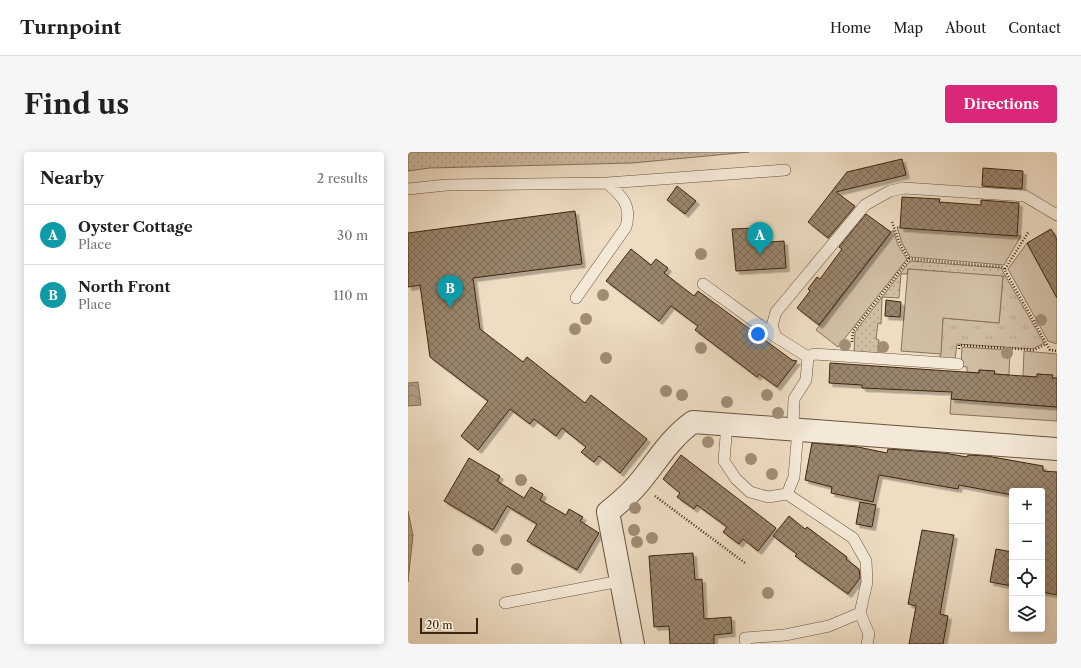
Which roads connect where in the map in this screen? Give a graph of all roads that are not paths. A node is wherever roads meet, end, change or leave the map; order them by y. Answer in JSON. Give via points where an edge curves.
{"nodes":[{"id":1,"x":785,"y":170,"type":"dead end"},
{"id":2,"x":606,"y":183,"type":"junction"},
{"id":3,"x":408,"y":190,"type":"edge"},
{"id":4,"x":1057,"y":215,"type":"edge"},
{"id":5,"x":703,"y":284,"type":"dead end"},
{"id":6,"x":576,"y":298,"type":"dead end"},
{"id":7,"x":776,"y":337,"type":"junction"},
{"id":8,"x":808,"y":356,"type":"junction"},
{"id":9,"x":958,"y":364,"type":"road end"},
{"id":10,"x":727,"y":424,"type":"junction"},
{"id":11,"x":796,"y":428,"type":"junction"},
{"id":12,"x":1057,"y":449,"type":"edge"},
{"id":13,"x":787,"y":494,"type":"junction"},
{"id":14,"x":620,"y":581,"type":"junction"},
{"id":15,"x":505,"y":602,"type":"dead end"},
{"id":16,"x":860,"y":613,"type":"junction"},
{"id":17,"x":633,"y":644,"type":"edge"},
{"id":18,"x":746,"y":644,"type":"edge"},
{"id":19,"x":867,"y":644,"type":"edge"}],
"edges":[{"from":1,"to":2,"type":"lane"},
{"from":2,"to":3,"type":"lane","via":[[446,185]]},
{"from":2,"to":6,"type":"lane","via":[[627,205],[629,218],[626,227]]},
{"from":4,"to":7,"type":"lane","via":[[1026,196],[904,188],[890,191],[865,205],[776,312],[772,326]]},
{"from":5,"to":7,"type":"lane"},
{"from":7,"to":8,"type":"lane"},
{"from":8,"to":9,"type":"lane","via":[[814,354]]},
{"from":8,"to":11,"type":"lane","via":[[806,380],[794,399]]},
{"from":10,"to":11,"type":"street"},
{"from":10,"to":13,"type":"lane","via":[[724,461],[736,479],[750,492],[768,498]]},
{"from":10,"to":14,"type":"street","via":[[693,422],[679,432],[638,484],[608,512]]},
{"from":11,"to":12,"type":"street"},
{"from":11,"to":13,"type":"lane","via":[[794,477]]},
{"from":13,"to":16,"type":"lane","via":[[853,538],[866,561],[867,582]]},
{"from":14,"to":15,"type":"lane"},
{"from":14,"to":17,"type":"street"},
{"from":16,"to":18,"type":"lane","via":[[829,626],[785,635],[746,638]]},
{"from":16,"to":19,"type":"lane","via":[[869,634]]}]}
